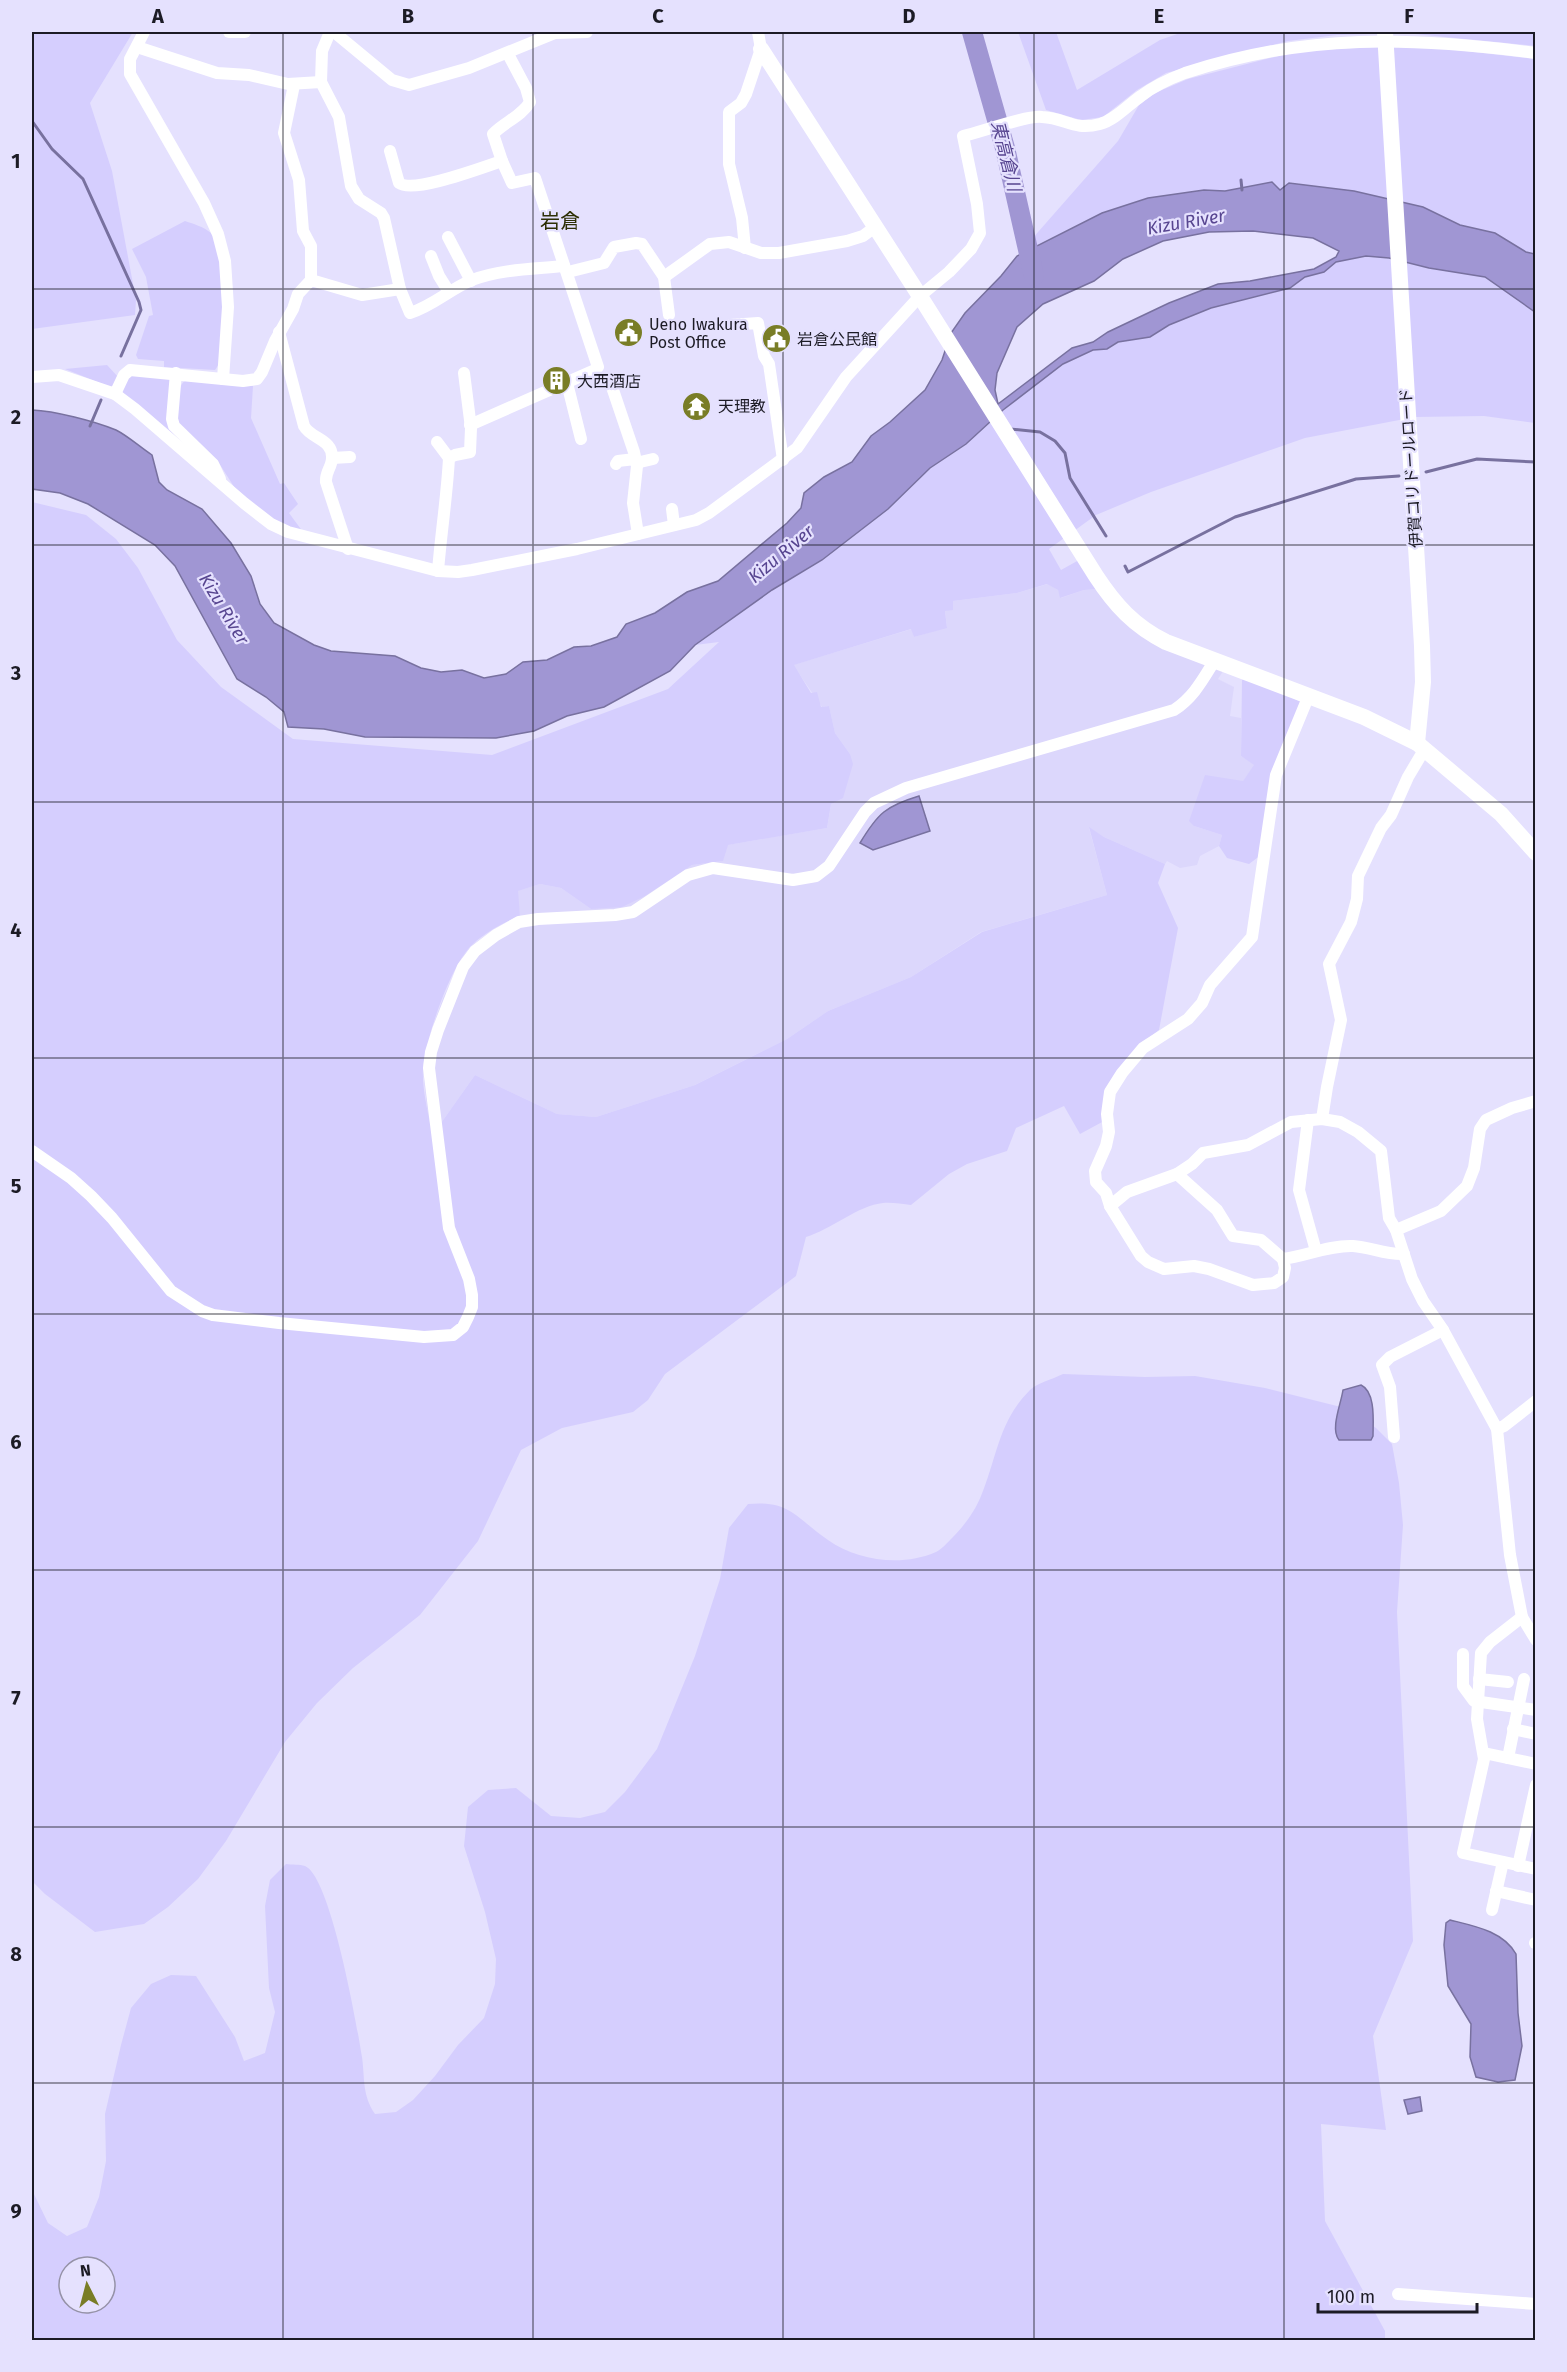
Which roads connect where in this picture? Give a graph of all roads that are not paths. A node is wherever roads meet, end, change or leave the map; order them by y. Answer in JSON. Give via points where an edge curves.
{"nodes":[{"id":1,"x":144,"y":32,"type":"edge"},
{"id":2,"x":229,"y":32,"type":"edge"},
{"id":3,"x":245,"y":32,"type":"edge"},
{"id":4,"x":330,"y":32,"type":"edge"},
{"id":5,"x":334,"y":32,"type":"edge"},
{"id":6,"x":587,"y":32,"type":"edge"},
{"id":7,"x":758,"y":32,"type":"edge"},
{"id":8,"x":1385,"y":32,"type":"edge"},
{"id":9,"x":137,"y":46,"type":"junction"},
{"id":10,"x":761,"y":50,"type":"junction"},
{"id":11,"x":1536,"y":53,"type":"edge"},
{"id":12,"x":508,"y":54,"type":"junction"},
{"id":13,"x":321,"y":81,"type":"junction"},
{"id":14,"x":294,"y":85,"type":"junction"},
{"id":15,"x":390,"y":151,"type":"dead end"},
{"id":16,"x":502,"y":161,"type":"junction"},
{"id":17,"x":875,"y":227,"type":"junction"},
{"id":18,"x":448,"y":237,"type":"dead end"},
{"id":19,"x":745,"y":248,"type":"junction"},
{"id":20,"x":431,"y":256,"type":"dead end"},
{"id":21,"x":566,"y":269,"type":"junction"},
{"id":22,"x":664,"y":277,"type":"junction"},
{"id":23,"x":311,"y":280,"type":"junction"},
{"id":24,"x":471,"y":281,"type":"junction"},
{"id":25,"x":400,"y":289,"type":"junction"},
{"id":26,"x":449,"y":292,"type":"junction"},
{"id":27,"x":921,"y":298,"type":"junction"},
{"id":28,"x":669,"y":315,"type":"dead end"},
{"id":29,"x":730,"y":325,"type":"dead end"},
{"id":30,"x":279,"y":333,"type":"junction"},
{"id":31,"x":176,"y":373,"type":"junction"},
{"id":32,"x":464,"y":373,"type":"dead end"},
{"id":33,"x":32,"y":377,"type":"edge"},
{"id":34,"x":223,"y":379,"type":"junction"},
{"id":35,"x":567,"y":383,"type":"junction"},
{"id":36,"x":611,"y":384,"type":"dead end"},
{"id":37,"x":115,"y":394,"type":"junction"},
{"id":38,"x":470,"y":425,"type":"junction"},
{"id":39,"x":581,"y":439,"type":"dead end"},
{"id":40,"x":437,"y":442,"type":"dead end"},
{"id":41,"x":350,"y":457,"type":"dead end"},
{"id":42,"x":332,"y":458,"type":"junction"},
{"id":43,"x":449,"y":459,"type":"junction"},
{"id":44,"x":653,"y":459,"type":"dead end"},
{"id":45,"x":783,"y":460,"type":"junction"},
{"id":46,"x":636,"y":461,"type":"junction"},
{"id":47,"x":616,"y":464,"type":"dead end"},
{"id":48,"x":222,"y":483,"type":"junction"},
{"id":49,"x":672,"y":509,"type":"dead end"},
{"id":50,"x":674,"y":525,"type":"junction"},
{"id":51,"x":638,"y":534,"type":"junction"},
{"id":52,"x":348,"y":549,"type":"junction"},
{"id":53,"x":438,"y":571,"type":"junction"},
{"id":54,"x":1215,"y":660,"type":"junction"},
{"id":55,"x":1309,"y":695,"type":"junction"},
{"id":56,"x":1420,"y":747,"type":"junction"},
{"id":57,"x":1536,"y":853,"type":"edge"},
{"id":58,"x":1536,"y":1101,"type":"edge"},
{"id":59,"x":1323,"y":1119,"type":"junction"},
{"id":60,"x":1308,"y":1120,"type":"junction"},
{"id":61,"x":32,"y":1151,"type":"edge"},
{"id":62,"x":1177,"y":1174,"type":"junction"},
{"id":63,"x":1110,"y":1206,"type":"junction"},
{"id":64,"x":1396,"y":1230,"type":"junction"},
{"id":65,"x":1316,"y":1251,"type":"junction"},
{"id":66,"x":1404,"y":1254,"type":"junction"},
{"id":67,"x":1283,"y":1259,"type":"junction"},
{"id":68,"x":1443,"y":1330,"type":"junction"},
{"id":69,"x":1536,"y":1401,"type":"edge"},
{"id":70,"x":1497,"y":1429,"type":"junction"},
{"id":71,"x":1394,"y":1437,"type":"dead end"},
{"id":72,"x":1522,"y":1617,"type":"junction"},
{"id":73,"x":1534,"y":1631,"type":"edge"},
{"id":74,"x":1463,"y":1654,"type":"dead end"},
{"id":75,"x":1479,"y":1679,"type":"junction"},
{"id":76,"x":1524,"y":1679,"type":"dead end"},
{"id":77,"x":1508,"y":1682,"type":"dead end"},
{"id":78,"x":1477,"y":1703,"type":"junction"},
{"id":79,"x":1518,"y":1706,"type":"junction"},
{"id":80,"x":1536,"y":1710,"type":"edge"},
{"id":81,"x":1513,"y":1729,"type":"junction"},
{"id":82,"x":1536,"y":1734,"type":"edge"},
{"id":83,"x":1484,"y":1753,"type":"junction"},
{"id":84,"x":1508,"y":1758,"type":"junction"},
{"id":85,"x":1536,"y":1764,"type":"edge"},
{"id":86,"x":1536,"y":1785,"type":"edge"},
{"id":87,"x":1503,"y":1862,"type":"junction"},
{"id":88,"x":1518,"y":1866,"type":"junction"},
{"id":89,"x":1536,"y":1869,"type":"edge"},
{"id":90,"x":1496,"y":1891,"type":"junction"},
{"id":91,"x":1536,"y":1900,"type":"edge"},
{"id":92,"x":1492,"y":1910,"type":"dead end"},
{"id":93,"x":1398,"y":2294,"type":"dead end"},
{"id":94,"x":1536,"y":2304,"type":"edge"}],
"edges":[{"from":1,"to":9,"type":"street"},
{"from":2,"to":3,"type":"street"},
{"from":4,"to":13,"type":"street","via":[[322,51]]},
{"from":5,"to":12,"type":"street","via":[[392,80],[409,85]]},
{"from":6,"to":12,"type":"street","via":[[555,33]]},
{"from":7,"to":10,"type":"street"},
{"from":8,"to":56,"type":"street","name":"伊賀コリドールロード","via":[[1423,658]]},
{"from":9,"to":14,"type":"street","via":[[217,73]]},
{"from":9,"to":34,"type":"street","via":[[130,59],[130,74],[204,203],[225,261],[228,307]]},
{"from":10,"to":17,"type":"street"},
{"from":10,"to":19,"type":"street","via":[[746,94],[729,112],[729,164]]},
{"from":11,"to":27,"type":"street","via":[[1390,41],[1301,45],[1169,79],[1103,123],[1079,127],[1041,116],[963,136],[980,233],[950,273]]},
{"from":12,"to":16,"type":"street","via":[[530,102],[493,134]]},
{"from":13,"to":14,"type":"street"},
{"from":13,"to":25,"type":"street","via":[[339,117],[351,186],[360,200],[384,218]]},
{"from":14,"to":23,"type":"street","via":[[284,133],[299,180],[303,231],[311,246]]},
{"from":15,"to":16,"type":"street","via":[[403,186],[424,185]]},
{"from":16,"to":21,"type":"street","via":[[512,183],[535,178]]},
{"from":17,"to":19,"type":"street","via":[[863,236],[833,245],[761,253]]},
{"from":17,"to":27,"type":"street"},
{"from":18,"to":24,"type":"street"},
{"from":19,"to":22,"type":"street","via":[[729,242],[710,244]]},
{"from":20,"to":26,"type":"street"},
{"from":21,"to":22,"type":"street","via":[[604,263],[614,247],[636,243],[645,246]]},
{"from":21,"to":24,"type":"street","via":[[503,273]]},
{"from":21,"to":35,"type":"street","via":[[598,367]]},
{"from":22,"to":28,"type":"street"},
{"from":23,"to":25,"type":"street","via":[[362,295]]},
{"from":23,"to":30,"type":"street","via":[[298,294]]},
{"from":24,"to":26,"type":"street"},
{"from":25,"to":26,"type":"street","via":[[410,313],[424,309]]},
{"from":27,"to":45,"type":"street","via":[[846,377],[807,437]]},
{"from":27,"to":54,"type":"street","via":[[1121,611],[1166,642]]},
{"from":29,"to":45,"type":"street","via":[[758,323],[769,364]]},
{"from":30,"to":34,"type":"street","via":[[257,379]]},
{"from":30,"to":42,"type":"street","via":[[304,426],[310,435],[327,443]]},
{"from":31,"to":34,"type":"street"},
{"from":31,"to":37,"type":"street","via":[[127,371]]},
{"from":31,"to":48,"type":"street","via":[[174,426],[213,464]]},
{"from":32,"to":38,"type":"street"},
{"from":33,"to":37,"type":"street","via":[[58,375]]},
{"from":35,"to":38,"type":"street"},
{"from":35,"to":39,"type":"street"},
{"from":36,"to":46,"type":"street"},
{"from":37,"to":48,"type":"street"},
{"from":38,"to":43,"type":"street","via":[[470,452]]},
{"from":40,"to":43,"type":"street"},
{"from":41,"to":42,"type":"street"},
{"from":42,"to":52,"type":"street","via":[[326,482]]},
{"from":43,"to":53,"type":"street"},
{"from":44,"to":46,"type":"street"},
{"from":45,"to":50,"type":"street","via":[[709,513]]},
{"from":46,"to":47,"type":"street"},
{"from":46,"to":51,"type":"street","via":[[633,503]]},
{"from":48,"to":52,"type":"street","via":[[279,529]]},
{"from":49,"to":50,"type":"street"},
{"from":50,"to":51,"type":"street"},
{"from":51,"to":53,"type":"street","via":[[472,570]]},
{"from":52,"to":53,"type":"street"},
{"from":54,"to":55,"type":"street"},
{"from":54,"to":61,"type":"street","via":[[1196,692],[1174,710],[882,797],[865,812],[829,866],[816,876],[794,880],[721,868],[706,870],[677,881],[633,912],[527,920],[481,945],[463,967],[434,1042],[429,1068],[449,1228],[472,1295],[468,1317],[453,1335],[424,1337],[302,1326],[202,1311],[171,1291],[91,1196]]},
{"from":55,"to":56,"type":"street","via":[[1364,717]]},
{"from":55,"to":63,"type":"street","via":[[1276,775],[1252,936],[1210,985],[1202,1004],[1188,1019],[1143,1048],[1110,1092],[1109,1132],[1095,1171],[1096,1182],[1106,1193]]},
{"from":56,"to":57,"type":"street","via":[[1501,813]]},
{"from":56,"to":59,"type":"street","via":[[1391,815],[1358,876],[1351,922],[1329,964],[1341,1020]]},
{"from":58,"to":64,"type":"street","via":[[1486,1120],[1480,1129],[1467,1186],[1441,1211]]},
{"from":59,"to":60,"type":"street"},
{"from":59,"to":64,"type":"street","via":[[1341,1122],[1381,1151],[1389,1218]]},
{"from":60,"to":62,"type":"street","via":[[1291,1122],[1248,1145],[1203,1153]]},
{"from":60,"to":65,"type":"street","via":[[1299,1190]]},
{"from":62,"to":63,"type":"street","via":[[1127,1192]]},
{"from":62,"to":67,"type":"street","via":[[1216,1210],[1233,1236],[1261,1240]]},
{"from":63,"to":67,"type":"street","via":[[1141,1256],[1164,1269],[1194,1266],[1258,1285],[1283,1277]]},
{"from":64,"to":66,"type":"street"},
{"from":65,"to":66,"type":"street","via":[[1352,1246]]},
{"from":65,"to":67,"type":"street"},
{"from":66,"to":68,"type":"street","via":[[1419,1293]]},
{"from":68,"to":70,"type":"street"},
{"from":68,"to":71,"type":"street","via":[[1382,1365],[1390,1387]]},
{"from":69,"to":70,"type":"street"},
{"from":70,"to":72,"type":"street","via":[[1510,1555]]},
{"from":72,"to":73,"type":"street"},
{"from":72,"to":75,"type":"street","via":[[1482,1649]]},
{"from":74,"to":78,"type":"street","via":[[1463,1686]]},
{"from":75,"to":77,"type":"street"},
{"from":75,"to":78,"type":"street"},
{"from":76,"to":79,"type":"street"},
{"from":78,"to":79,"type":"street"},
{"from":78,"to":83,"type":"street","via":[[1477,1727]]},
{"from":79,"to":80,"type":"street"},
{"from":79,"to":81,"type":"street"},
{"from":81,"to":82,"type":"street"},
{"from":81,"to":84,"type":"street"},
{"from":83,"to":84,"type":"street"},
{"from":83,"to":87,"type":"street","via":[[1463,1853]]},
{"from":84,"to":85,"type":"street"},
{"from":86,"to":88,"type":"street"},
{"from":87,"to":88,"type":"street"},
{"from":87,"to":90,"type":"street"},
{"from":88,"to":89,"type":"street"},
{"from":90,"to":91,"type":"street"},
{"from":90,"to":92,"type":"street"},
{"from":93,"to":94,"type":"street"}]}
